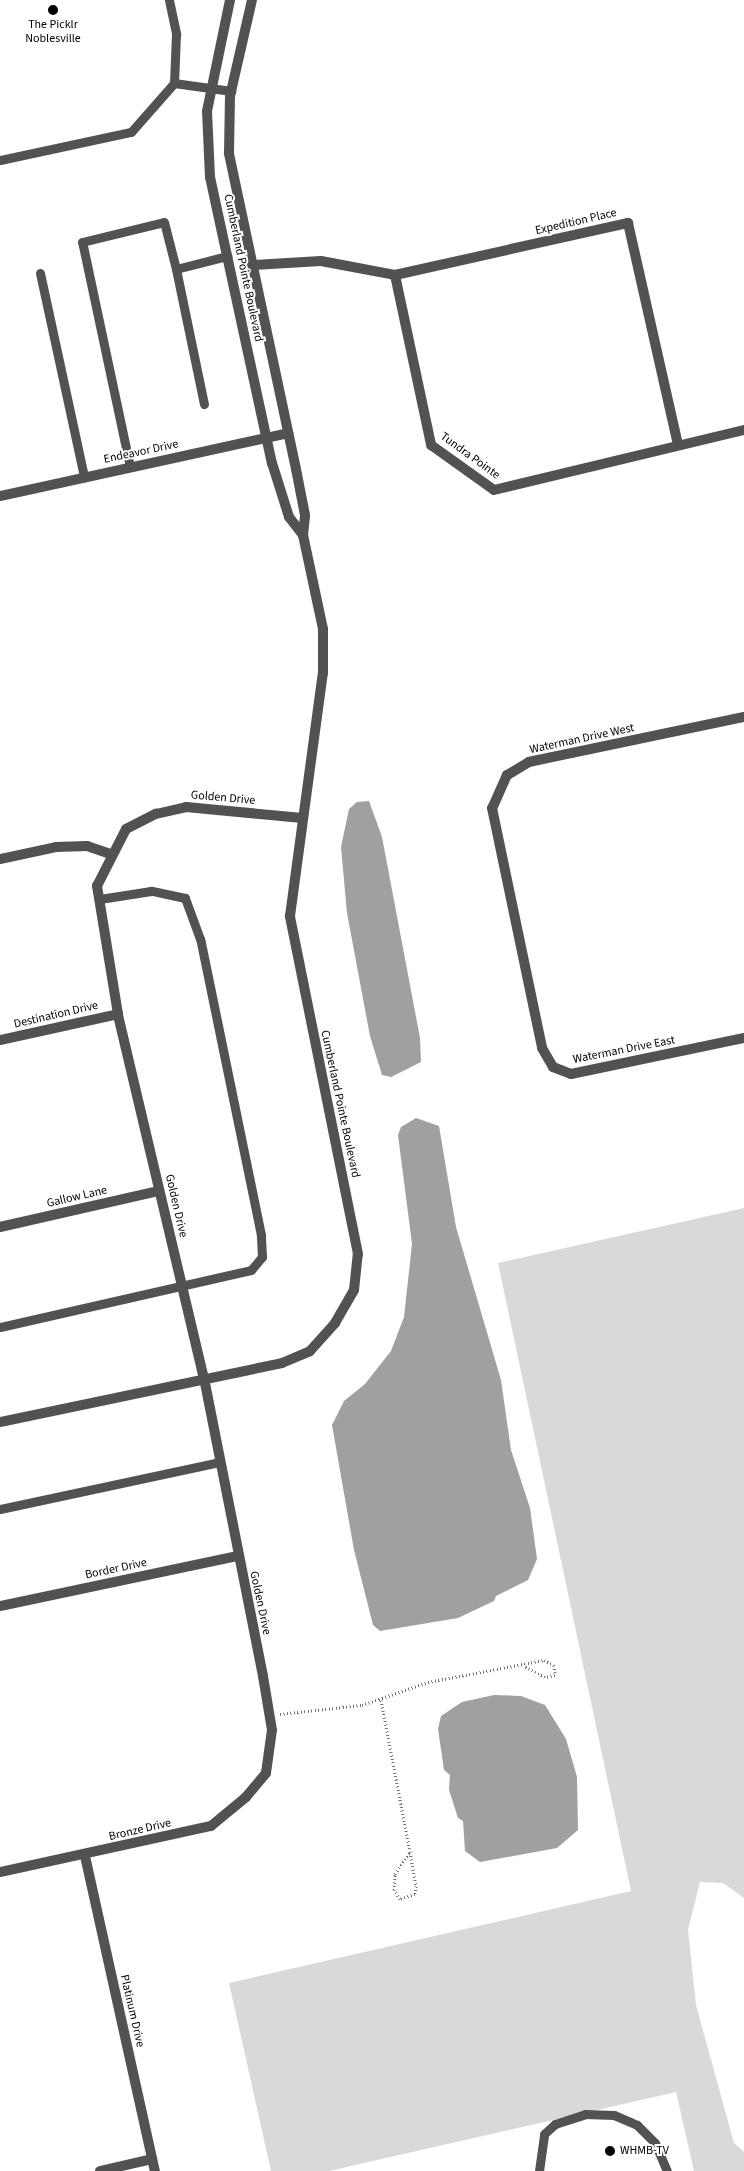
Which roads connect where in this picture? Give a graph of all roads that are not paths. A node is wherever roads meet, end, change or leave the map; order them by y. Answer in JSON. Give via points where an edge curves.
{"nodes":[{"id":1,"x":169,"y":0,"type":"edge"},
{"id":2,"x":230,"y":0,"type":"edge"},
{"id":3,"x":252,"y":0,"type":"edge"},
{"id":4,"x":174,"y":82,"type":"junction"},
{"id":5,"x":210,"y":87,"type":"junction"},
{"id":6,"x":231,"y":91,"type":"junction"},
{"id":7,"x":0,"y":160,"type":"edge"},
{"id":8,"x":227,"y":256,"type":"junction"},
{"id":9,"x":252,"y":265,"type":"junction"},
{"id":10,"x":176,"y":268,"type":"junction"},
{"id":11,"x":40,"y":274,"type":"dead end"},
{"id":12,"x":395,"y":275,"type":"junction"},
{"id":13,"x":204,"y":404,"type":"dead end"},
{"id":14,"x":744,"y":430,"type":"edge"},
{"id":15,"x":288,"y":433,"type":"junction"},
{"id":16,"x":266,"y":437,"type":"junction"},
{"id":17,"x":678,"y":444,"type":"junction"},
{"id":18,"x":130,"y":467,"type":"junction"},
{"id":19,"x":84,"y":477,"type":"junction"},
{"id":20,"x":0,"y":496,"type":"edge"},
{"id":21,"x":302,"y":535,"type":"junction"},
{"id":22,"x":744,"y":717,"type":"edge"},
{"id":23,"x":302,"y":818,"type":"junction"},
{"id":24,"x":110,"y":854,"type":"junction"},
{"id":25,"x":0,"y":860,"type":"edge"},
{"id":26,"x":100,"y":899,"type":"junction"},
{"id":27,"x":519,"y":938,"type":"joint"},
{"id":28,"x":118,"y":1014,"type":"junction"},
{"id":29,"x":744,"y":1038,"type":"edge"},
{"id":30,"x":0,"y":1040,"type":"edge"},
{"id":31,"x":159,"y":1191,"type":"junction"},
{"id":32,"x":0,"y":1227,"type":"edge"},
{"id":33,"x":182,"y":1288,"type":"junction"},
{"id":34,"x":0,"y":1327,"type":"edge"},
{"id":35,"x":204,"y":1380,"type":"junction"},
{"id":36,"x":0,"y":1422,"type":"edge"},
{"id":37,"x":219,"y":1462,"type":"junction"},
{"id":38,"x":0,"y":1510,"type":"edge"},
{"id":39,"x":237,"y":1556,"type":"junction"},
{"id":40,"x":0,"y":1606,"type":"edge"},
{"id":41,"x":266,"y":1773,"type":"joint"},
{"id":42,"x":85,"y":1856,"type":"junction"},
{"id":43,"x":0,"y":1872,"type":"edge"},
{"id":44,"x":152,"y":2159,"type":"junction"},
{"id":45,"x":100,"y":2171,"type":"edge"},
{"id":46,"x":155,"y":2171,"type":"edge"},
{"id":47,"x":539,"y":2171,"type":"edge"},
{"id":48,"x":667,"y":2171,"type":"edge"}],
"edges":[{"from":1,"to":4,"type":"lane","via":[[176,34]]},
{"from":2,"to":5,"type":"street","name":"Cumberland Pointe Boulevard"},
{"from":3,"to":6,"type":"street","name":"Cumberland Pointe Boulevard"},
{"from":4,"to":5,"type":"lane"},
{"from":4,"to":7,"type":"lane","via":[[130,132]]},
{"from":5,"to":6,"type":"lane"},
{"from":5,"to":8,"type":"street","name":"Cumberland Pointe Boulevard","via":[[206,134],[210,177]]},
{"from":6,"to":9,"type":"street","name":"Cumberland Pointe Boulevard","via":[[229,153]]},
{"from":8,"to":10,"type":"lane"},
{"from":8,"to":16,"type":"street","name":"Cumberland Pointe Boulevard"},
{"from":9,"to":12,"type":"street","via":[[321,261]]},
{"from":9,"to":15,"type":"street","name":"Cumberland Pointe Boulevard"},
{"from":10,"to":13,"type":"lane"},
{"from":10,"to":18,"type":"lane","via":[[164,222],[82,242]]},
{"from":11,"to":19,"type":"lane"},
{"from":12,"to":17,"type":"street","name":"Tundra Pointe","via":[[431,445],[494,490]]},
{"from":12,"to":17,"type":"street","name":"Expedition Place","via":[[628,223]]},
{"from":14,"to":17,"type":"street","name":"Tundra Pointe"},
{"from":15,"to":16,"type":"street","name":"Endeavor Drive"},
{"from":15,"to":21,"type":"street","name":"Cumberland Pointe Boulevard","via":[[305,515]]},
{"from":16,"to":18,"type":"street","name":"Endeavor Drive"},
{"from":16,"to":21,"type":"street","name":"Cumberland Pointe Boulevard","via":[[289,516]]},
{"from":18,"to":19,"type":"street","name":"Endeavor Drive"},
{"from":19,"to":20,"type":"street","name":"Endeavor Drive"},
{"from":21,"to":23,"type":"street","name":"Cumberland Pointe Boulevard","via":[[323,649]]},
{"from":22,"to":27,"type":"street","name":"Waterman Drive West","via":[[529,762],[507,775],[492,808]]},
{"from":23,"to":24,"type":"street","name":"Golden Drive","via":[[186,808],[156,814],[126,829]]},
{"from":23,"to":35,"type":"street","name":"Cumberland Pointe Boulevard","via":[[290,916],[358,1254],[354,1290],[335,1323],[310,1350],[282,1363]]},
{"from":24,"to":25,"type":"street","via":[[87,846],[56,847]]},
{"from":24,"to":26,"type":"street","name":"Golden Drive","via":[[97,886]]},
{"from":26,"to":28,"type":"street","name":"Golden Drive"},
{"from":26,"to":33,"type":"lane","via":[[151,891],[177,893],[185,898],[200,940],[261,1234],[262,1257],[251,1270]]},
{"from":27,"to":29,"type":"street","name":"Waterman Drive East","via":[[542,1048],[561,1073],[596,1070]]},
{"from":28,"to":30,"type":"street","name":"Destination Drive"},
{"from":28,"to":31,"type":"street","name":"Golden Drive"},
{"from":31,"to":32,"type":"street","name":"Gallow Lane"},
{"from":31,"to":33,"type":"street","name":"Golden Drive"},
{"from":33,"to":34,"type":"lane"},
{"from":33,"to":35,"type":"street","name":"Golden Drive"},
{"from":35,"to":36,"type":"street","name":"Cumberland Pointe Boulevard"},
{"from":35,"to":37,"type":"street","name":"Golden Drive"},
{"from":37,"to":38,"type":"lane"},
{"from":37,"to":39,"type":"street","name":"Golden Drive"},
{"from":39,"to":40,"type":"street","name":"Border Drive"},
{"from":39,"to":41,"type":"street","name":"Golden Drive","via":[[272,1730]]},
{"from":41,"to":42,"type":"street","name":"Bronze Drive","via":[[246,1797],[211,1826]]},
{"from":42,"to":43,"type":"street","name":"Bronze Drive"},
{"from":42,"to":44,"type":"street","name":"Platinum Drive"},
{"from":44,"to":45,"type":"street"},
{"from":44,"to":46,"type":"street","name":"Platinum Drive"},
{"from":47,"to":48,"type":"lane","via":[[544,2134],[555,2124],[585,2114],[614,2115],[637,2125],[655,2143]]}]}
